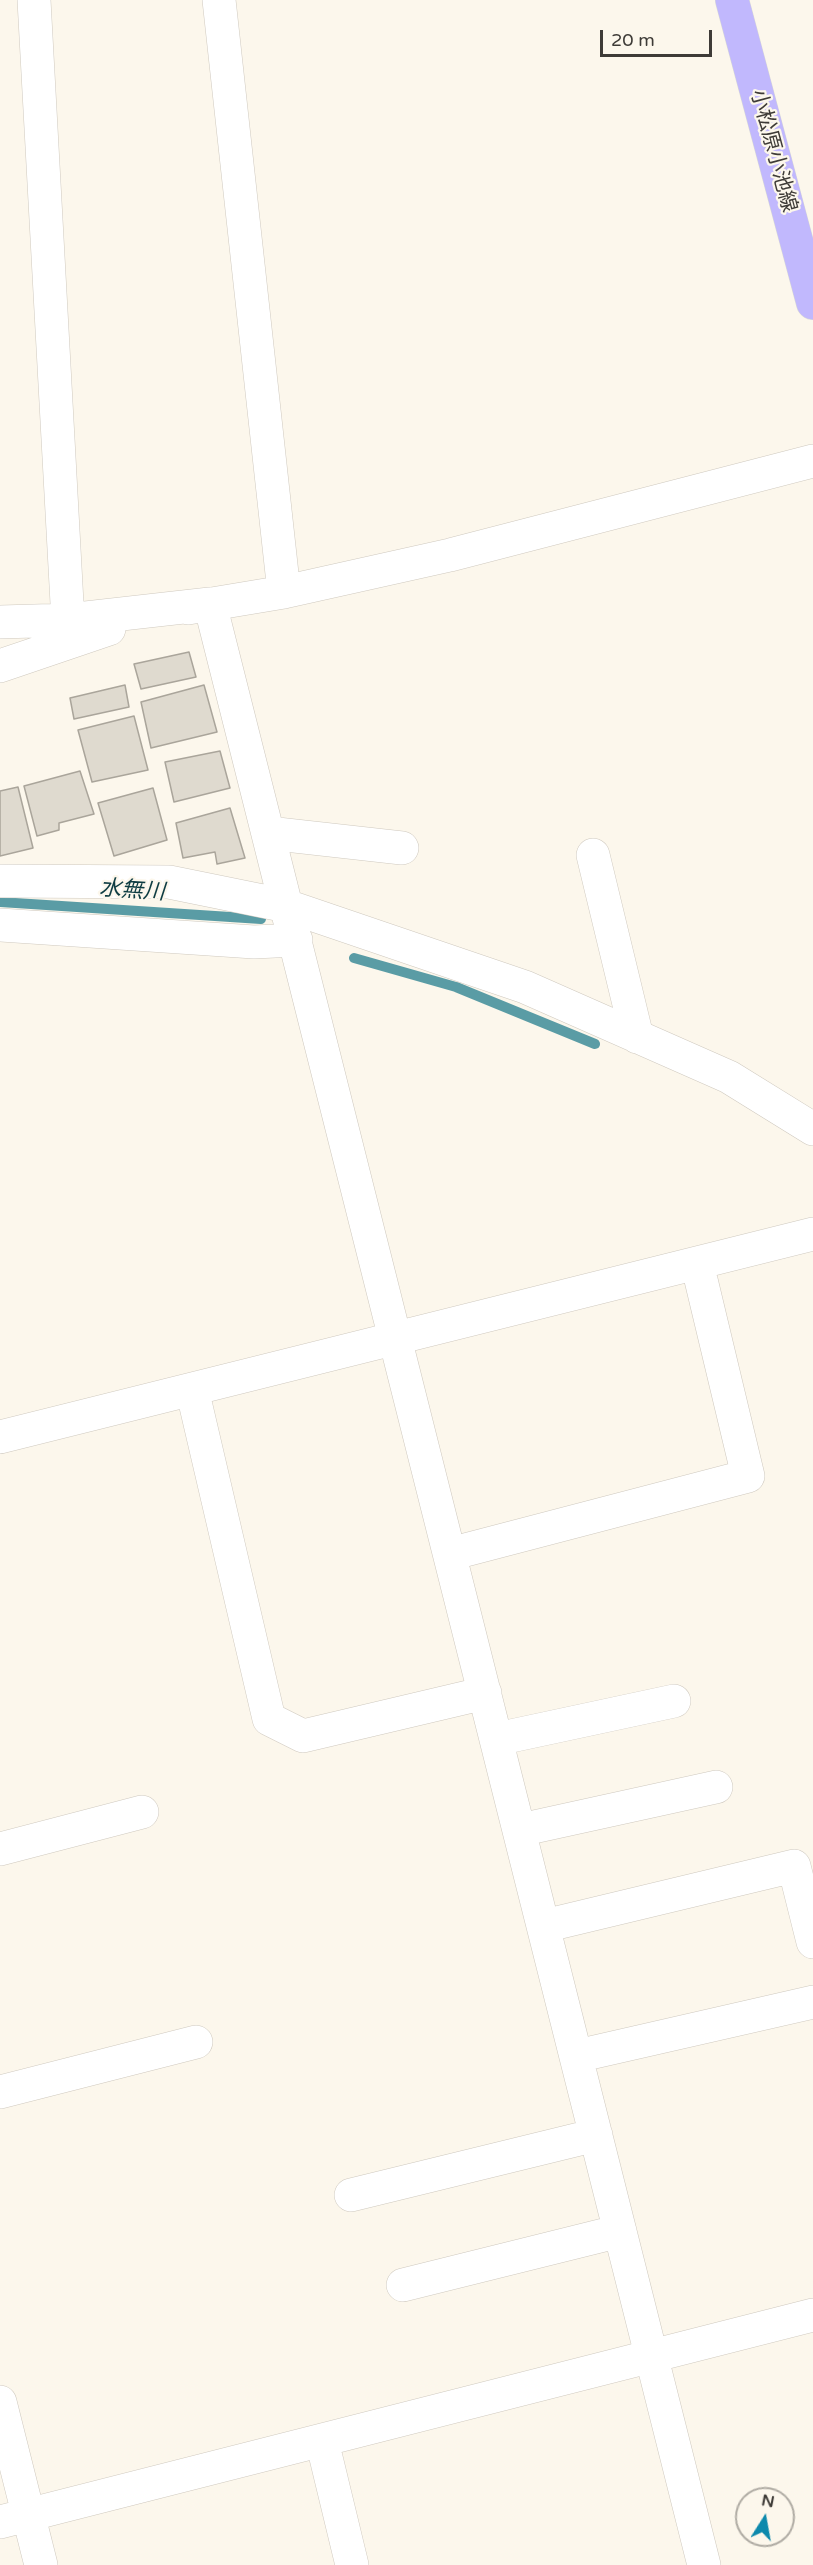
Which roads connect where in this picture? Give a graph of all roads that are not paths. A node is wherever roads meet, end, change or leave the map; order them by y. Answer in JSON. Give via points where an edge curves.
{"nodes":[{"id":1,"x":34,"y":0,"type":"edge"},
{"id":2,"x":219,"y":0,"type":"edge"},
{"id":3,"x":732,"y":0,"type":"edge"},
{"id":4,"x":813,"y":303,"type":"edge"},
{"id":5,"x":813,"y":461,"type":"edge"},
{"id":6,"x":284,"y":592,"type":"junction"},
{"id":7,"x":210,"y":604,"type":"junction"},
{"id":8,"x":0,"y":622,"type":"edge"},
{"id":9,"x":68,"y":631,"type":"junction"},
{"id":10,"x":0,"y":666,"type":"edge"},
{"id":11,"x":268,"y":833,"type":"junction"},
{"id":12,"x":402,"y":848,"type":"dead end"},
{"id":13,"x":593,"y":855,"type":"dead end"},
{"id":14,"x":0,"y":881,"type":"edge"},
{"id":15,"x":287,"y":906,"type":"junction"},
{"id":16,"x":0,"y":925,"type":"edge"},
{"id":17,"x":296,"y":940,"type":"junction"},
{"id":18,"x":638,"y":1037,"type":"junction"},
{"id":19,"x":813,"y":1129,"type":"edge"},
{"id":20,"x":813,"y":1234,"type":"edge"},
{"id":21,"x":697,"y":1263,"type":"junction"},
{"id":22,"x":396,"y":1338,"type":"junction"},
{"id":23,"x":192,"y":1389,"type":"junction"},
{"id":24,"x":0,"y":1437,"type":"edge"},
{"id":25,"x":450,"y":1554,"type":"junction"},
{"id":26,"x":485,"y":1693,"type":"junction"},
{"id":27,"x":674,"y":1701,"type":"dead end"},
{"id":28,"x":497,"y":1739,"type":"junction"},
{"id":29,"x":716,"y":1787,"type":"dead end"},
{"id":30,"x":142,"y":1812,"type":"dead end"},
{"id":31,"x":520,"y":1830,"type":"junction"},
{"id":32,"x":0,"y":1849,"type":"edge"},
{"id":33,"x":544,"y":1926,"type":"junction"},
{"id":34,"x":813,"y":1942,"type":"edge"},
{"id":35,"x":813,"y":2002,"type":"edge"},
{"id":36,"x":196,"y":2042,"type":"dead end"},
{"id":37,"x":577,"y":2056,"type":"junction"},
{"id":38,"x":0,"y":2092,"type":"edge"},
{"id":39,"x":596,"y":2135,"type":"junction"},
{"id":40,"x":351,"y":2195,"type":"dead end"},
{"id":41,"x":620,"y":2231,"type":"junction"},
{"id":42,"x":403,"y":2285,"type":"dead end"},
{"id":43,"x":813,"y":2315,"type":"edge"},
{"id":44,"x":652,"y":2357,"type":"junction"},
{"id":45,"x":0,"y":2402,"type":"edge"},
{"id":46,"x":322,"y":2441,"type":"junction"},
{"id":47,"x":14,"y":2518,"type":"edge"},
{"id":48,"x":41,"y":2565,"type":"edge"},
{"id":49,"x":352,"y":2565,"type":"edge"},
{"id":50,"x":704,"y":2565,"type":"edge"}],
"edges":[{"from":1,"to":9,"type":"street"},
{"from":2,"to":6,"type":"street"},
{"from":3,"to":4,"type":"main road","name":"小松原小池線"},
{"from":5,"to":6,"type":"street","via":[[450,555]]},
{"from":6,"to":7,"type":"street"},
{"from":7,"to":9,"type":"street"},
{"from":7,"to":11,"type":"street"},
{"from":8,"to":9,"type":"street"},
{"from":9,"to":10,"type":"street"},
{"from":11,"to":12,"type":"street"},
{"from":11,"to":15,"type":"street"},
{"from":13,"to":18,"type":"street"},
{"from":14,"to":15,"type":"street","via":[[169,882]]},
{"from":15,"to":17,"type":"street"},
{"from":15,"to":18,"type":"street","via":[[525,987]]},
{"from":16,"to":17,"type":"street","via":[[254,942]]},
{"from":17,"to":22,"type":"street"},
{"from":18,"to":19,"type":"street","via":[[729,1077]]},
{"from":20,"to":21,"type":"street"},
{"from":21,"to":22,"type":"street"},
{"from":21,"to":25,"type":"street","via":[[748,1476]]},
{"from":22,"to":23,"type":"street"},
{"from":22,"to":25,"type":"street"},
{"from":23,"to":24,"type":"street"},
{"from":23,"to":26,"type":"street","via":[[269,1719],[303,1736]]},
{"from":25,"to":26,"type":"street"},
{"from":26,"to":28,"type":"street"},
{"from":27,"to":28,"type":"street"},
{"from":28,"to":31,"type":"street"},
{"from":29,"to":31,"type":"street"},
{"from":30,"to":32,"type":"street"},
{"from":31,"to":33,"type":"street"},
{"from":33,"to":34,"type":"street","via":[[794,1866]]},
{"from":33,"to":37,"type":"street"},
{"from":35,"to":37,"type":"street"},
{"from":36,"to":38,"type":"street"},
{"from":37,"to":39,"type":"street"},
{"from":39,"to":40,"type":"street"},
{"from":39,"to":41,"type":"street"},
{"from":41,"to":42,"type":"street"},
{"from":41,"to":44,"type":"street"},
{"from":43,"to":44,"type":"street"},
{"from":44,"to":46,"type":"street"},
{"from":44,"to":50,"type":"street"},
{"from":45,"to":47,"type":"street"},
{"from":46,"to":47,"type":"street"},
{"from":46,"to":49,"type":"street"},
{"from":47,"to":48,"type":"street"}]}
